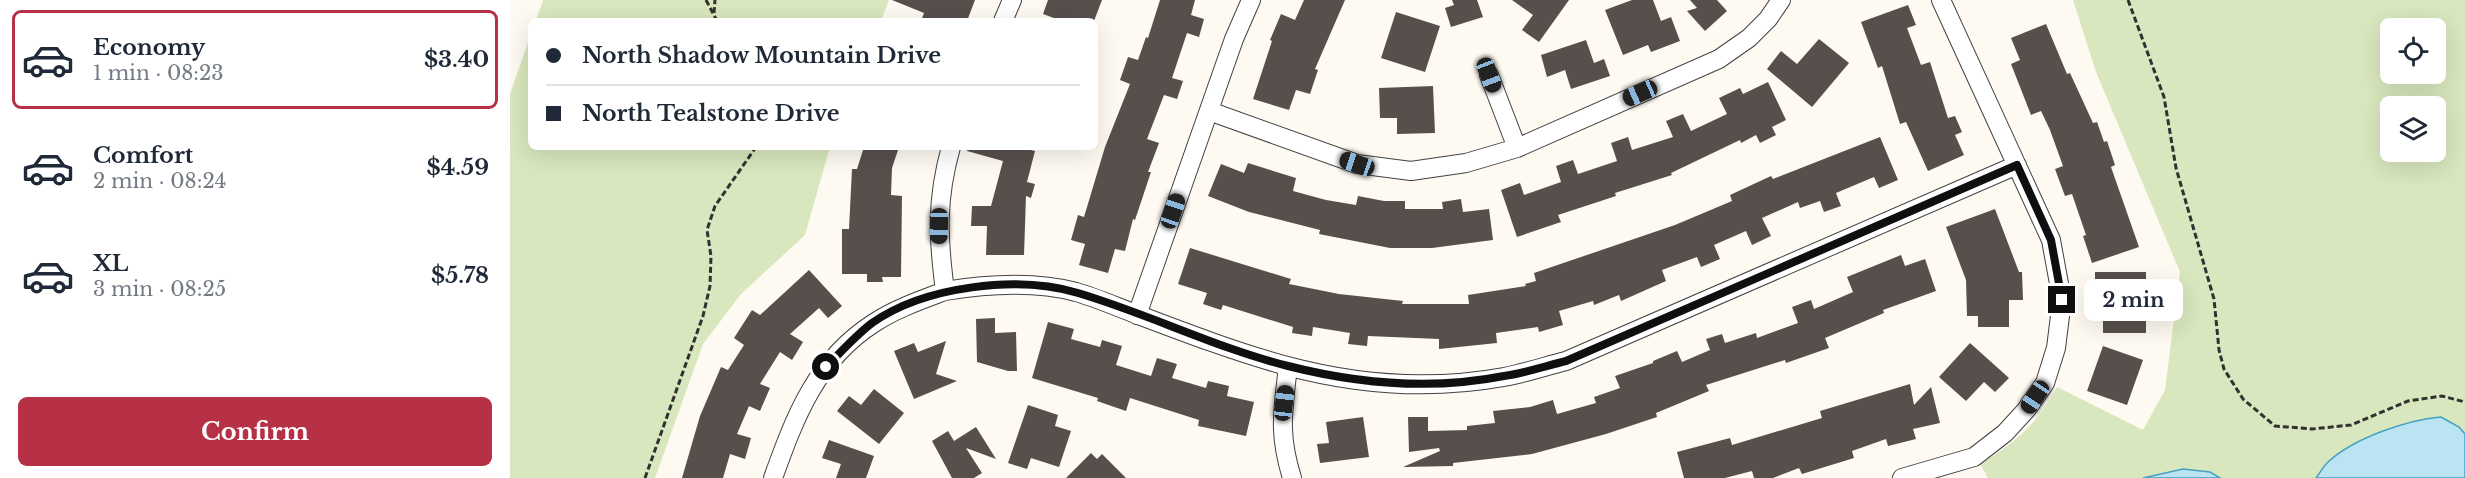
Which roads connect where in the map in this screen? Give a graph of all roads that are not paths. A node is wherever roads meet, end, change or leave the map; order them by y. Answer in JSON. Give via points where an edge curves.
{"nodes":[{"id":1,"x":1012,"y":0,"type":"edge"},
{"id":2,"x":1251,"y":0,"type":"edge"},
{"id":3,"x":1781,"y":0,"type":"edge"},
{"id":4,"x":1941,"y":0,"type":"edge"},
{"id":5,"x":1004,"y":18,"type":"edge"},
{"id":6,"x":1489,"y":75,"type":"dead end"},
{"id":7,"x":1209,"y":111,"type":"junction"},
{"id":8,"x":1516,"y":148,"type":"junction"},
{"id":9,"x":950,"y":150,"type":"edge"},
{"id":10,"x":2017,"y":165,"type":"junction"},
{"id":11,"x":945,"y":291,"type":"junction"},
{"id":12,"x":1137,"y":315,"type":"junction"},
{"id":13,"x":1288,"y":366,"type":"junction"},
{"id":14,"x":773,"y":478,"type":"edge"},
{"id":15,"x":1292,"y":478,"type":"edge"},
{"id":16,"x":1902,"y":478,"type":"edge"}],
"edges":[{"from":1,"to":5,"type":"street"},
{"from":2,"to":7,"type":"street"},
{"from":3,"to":8,"type":"street","via":[[1749,38],[1719,59]]},
{"from":4,"to":10,"type":"street"},
{"from":6,"to":8,"type":"street"},
{"from":7,"to":8,"type":"street","via":[[1357,164],[1411,171],[1466,163]]},
{"from":7,"to":12,"type":"street"},
{"from":9,"to":11,"type":"street","via":[[939,210]]},
{"from":10,"to":13,"type":"street","via":[[1566,361],[1504,377],[1442,384],[1389,384]]},
{"from":10,"to":16,"type":"street","via":[[2051,240],[2059,276],[2062,300],[2056,348],[2045,383],[2005,433],[1974,457]]},
{"from":11,"to":12,"type":"street","via":[[1000,284],[1039,286],[1076,292]]},
{"from":11,"to":14,"type":"street","via":[[873,323],[826,367],[806,394]]},
{"from":12,"to":13,"type":"street"},
{"from":13,"to":15,"type":"street","via":[[1281,422]]}]}
